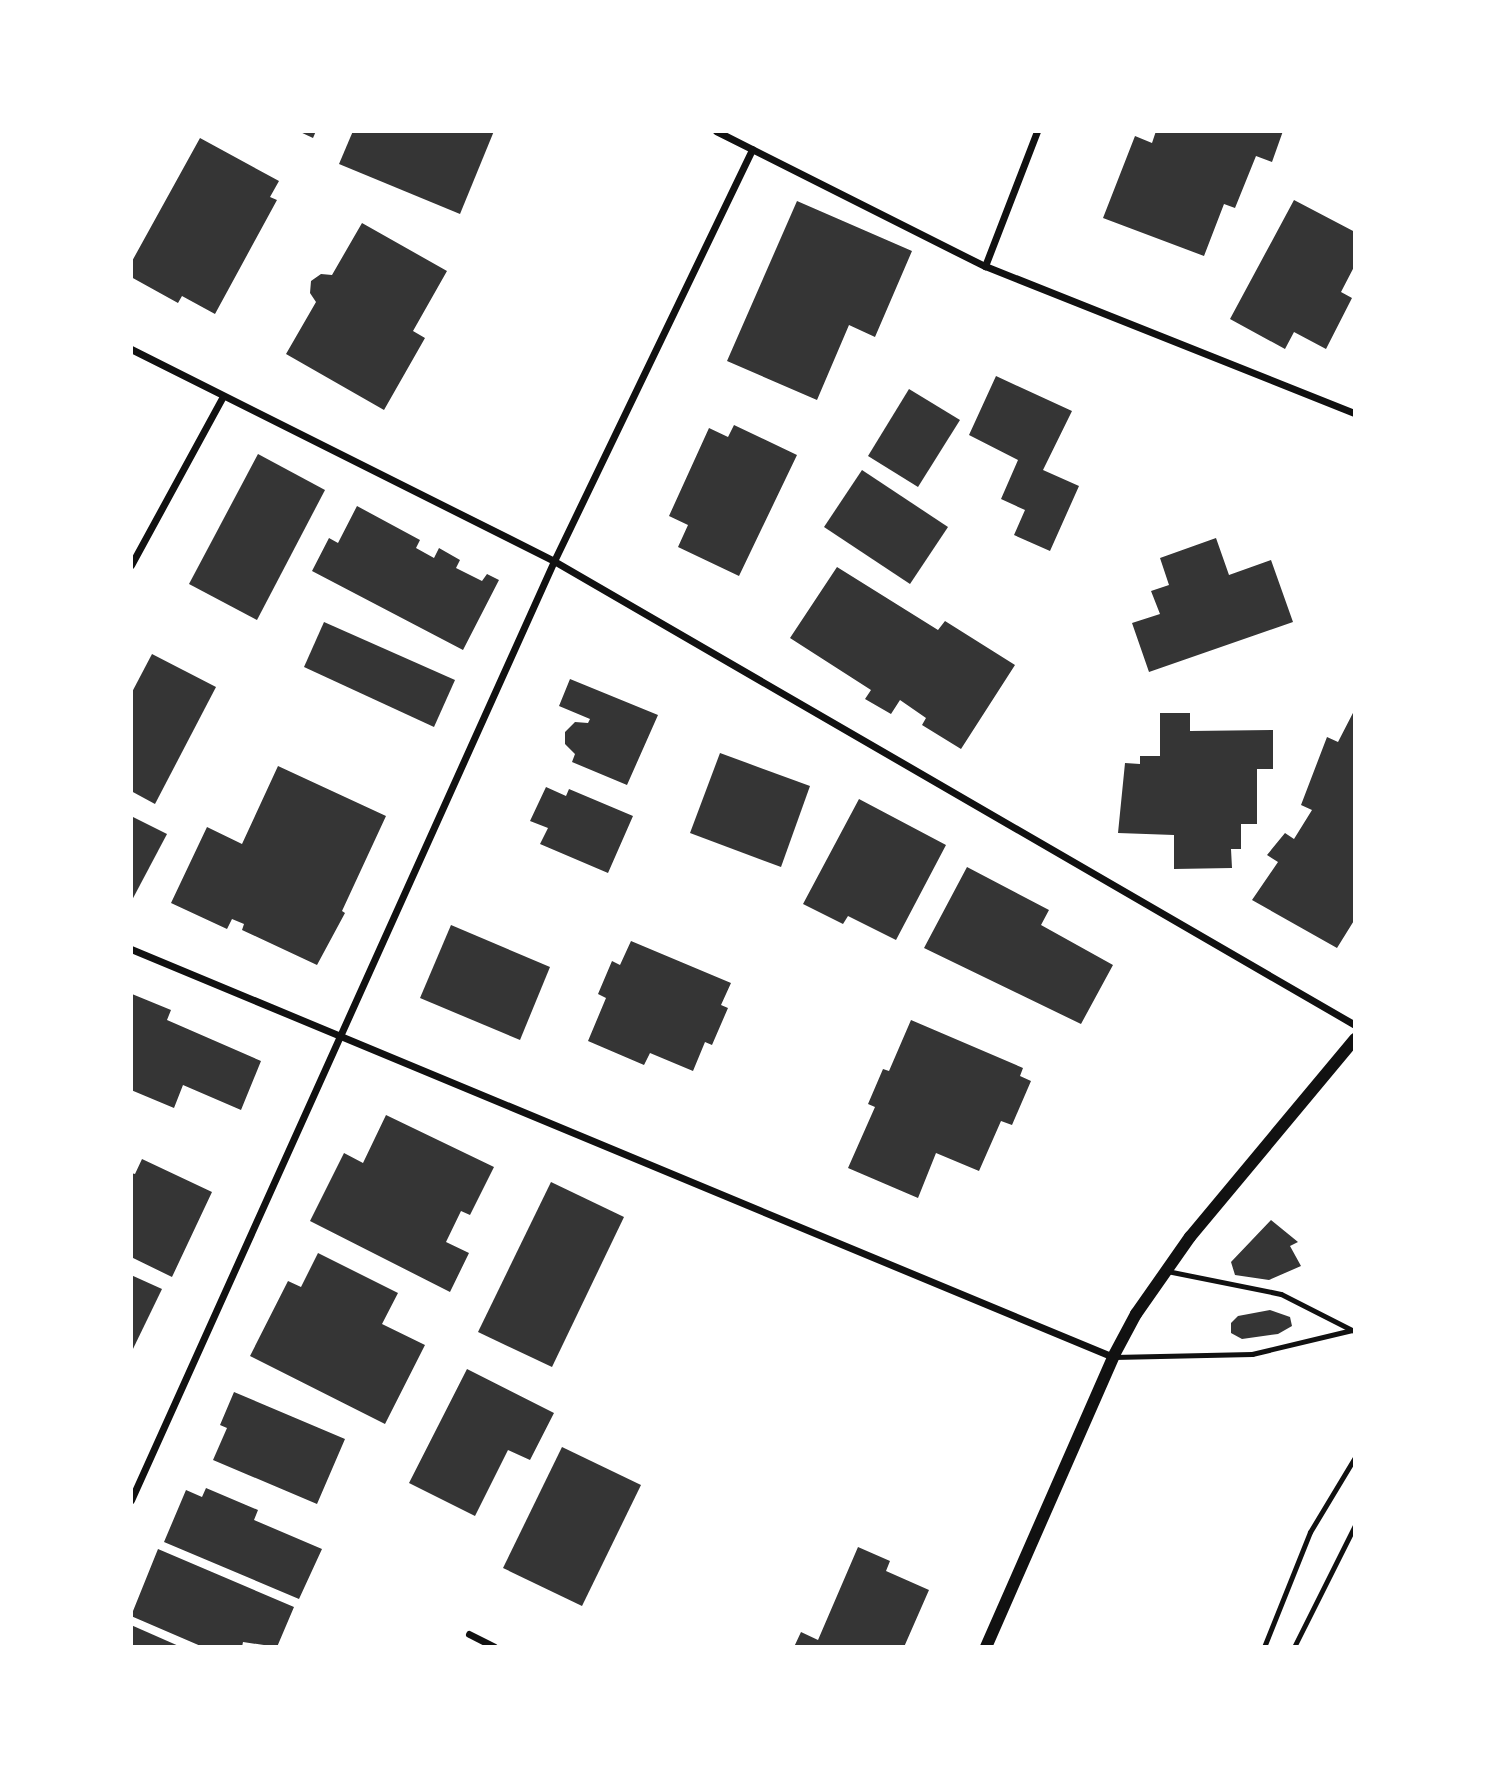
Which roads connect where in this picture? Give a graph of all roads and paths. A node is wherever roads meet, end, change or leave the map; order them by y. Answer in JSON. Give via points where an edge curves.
{"nodes":[{"id":1,"x":716,"y":131,"type":"edge"},
{"id":2,"x":1037,"y":131,"type":"edge"},
{"id":3,"x":752,"y":149,"type":"junction"},
{"id":4,"x":985,"y":266,"type":"junction"},
{"id":5,"x":131,"y":349,"type":"edge"},
{"id":6,"x":223,"y":396,"type":"junction"},
{"id":7,"x":1355,"y":413,"type":"edge"},
{"id":8,"x":554,"y":561,"type":"junction"},
{"id":9,"x":131,"y":565,"type":"edge"},
{"id":10,"x":131,"y":948,"type":"edge"},
{"id":11,"x":1355,"y":1025,"type":"edge"},
{"id":12,"x":339,"y":1036,"type":"junction"},
{"id":13,"x":1355,"y":1039,"type":"edge"},
{"id":14,"x":1167,"y":1271,"type":"junction"},
{"id":15,"x":1354,"y":1330,"type":"edge"},
{"id":16,"x":1112,"y":1357,"type":"junction"},
{"id":17,"x":1355,"y":1457,"type":"edge"},
{"id":18,"x":131,"y":1500,"type":"edge"},
{"id":19,"x":1355,"y":1524,"type":"edge"},
{"id":20,"x":469,"y":1633,"type":"dead end"},
{"id":21,"x":494,"y":1647,"type":"edge"},
{"id":22,"x":986,"y":1647,"type":"edge"},
{"id":23,"x":1264,"y":1647,"type":"edge"},
{"id":24,"x":1294,"y":1647,"type":"edge"}],
"edges":[{"from":1,"to":3,"type":"street"},
{"from":2,"to":4,"type":"street"},
{"from":3,"to":4,"type":"street"},
{"from":3,"to":8,"type":"street"},
{"from":4,"to":7,"type":"street"},
{"from":5,"to":6,"type":"street"},
{"from":6,"to":8,"type":"street"},
{"from":6,"to":9,"type":"street"},
{"from":8,"to":11,"type":"street"},
{"from":8,"to":12,"type":"street"},
{"from":10,"to":12,"type":"street"},
{"from":12,"to":16,"type":"street"},
{"from":12,"to":18,"type":"street"},
{"from":13,"to":14,"type":"street"},
{"from":14,"to":15,"type":"lane","via":[[1281,1294]]},
{"from":14,"to":16,"type":"street"},
{"from":15,"to":16,"type":"lane","via":[[1252,1354]]},
{"from":16,"to":22,"type":"street"},
{"from":17,"to":23,"type":"lane","via":[[1310,1532]]},
{"from":19,"to":24,"type":"lane"},
{"from":20,"to":21,"type":"street"}]}
